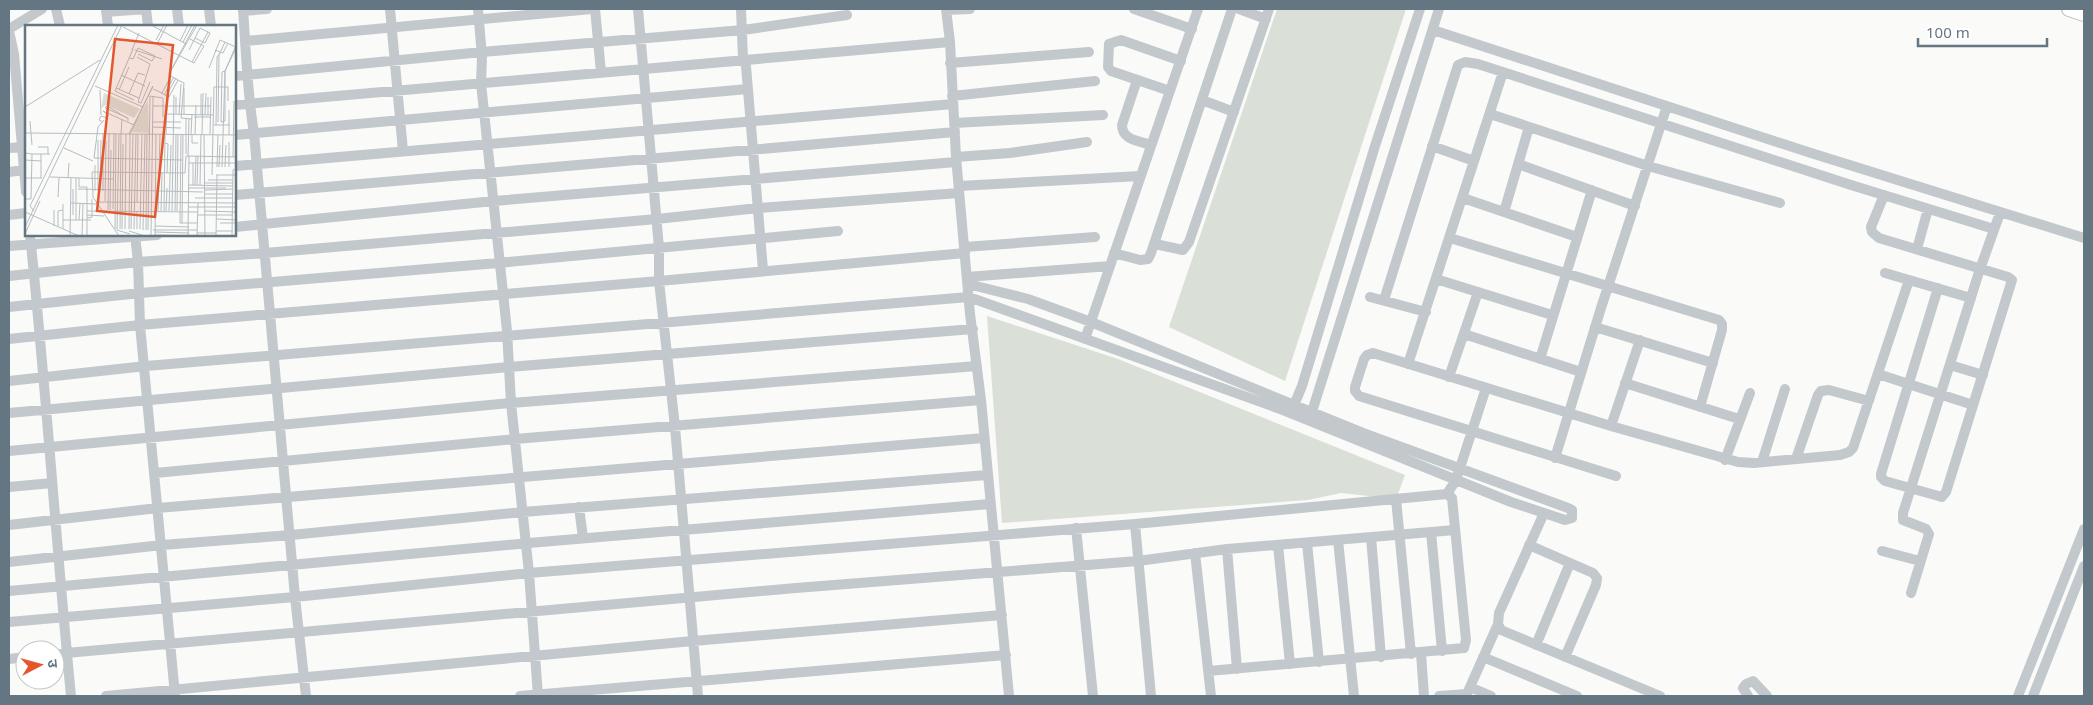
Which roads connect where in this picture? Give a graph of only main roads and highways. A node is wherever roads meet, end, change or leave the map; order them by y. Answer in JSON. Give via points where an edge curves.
{"nodes":[{"id":1,"x":2069,"y":9,"type":"edge"},
{"id":2,"x":2084,"y":14,"type":"edge"}],
"edges":[{"from":1,"to":2,"type":"main road"}]}
